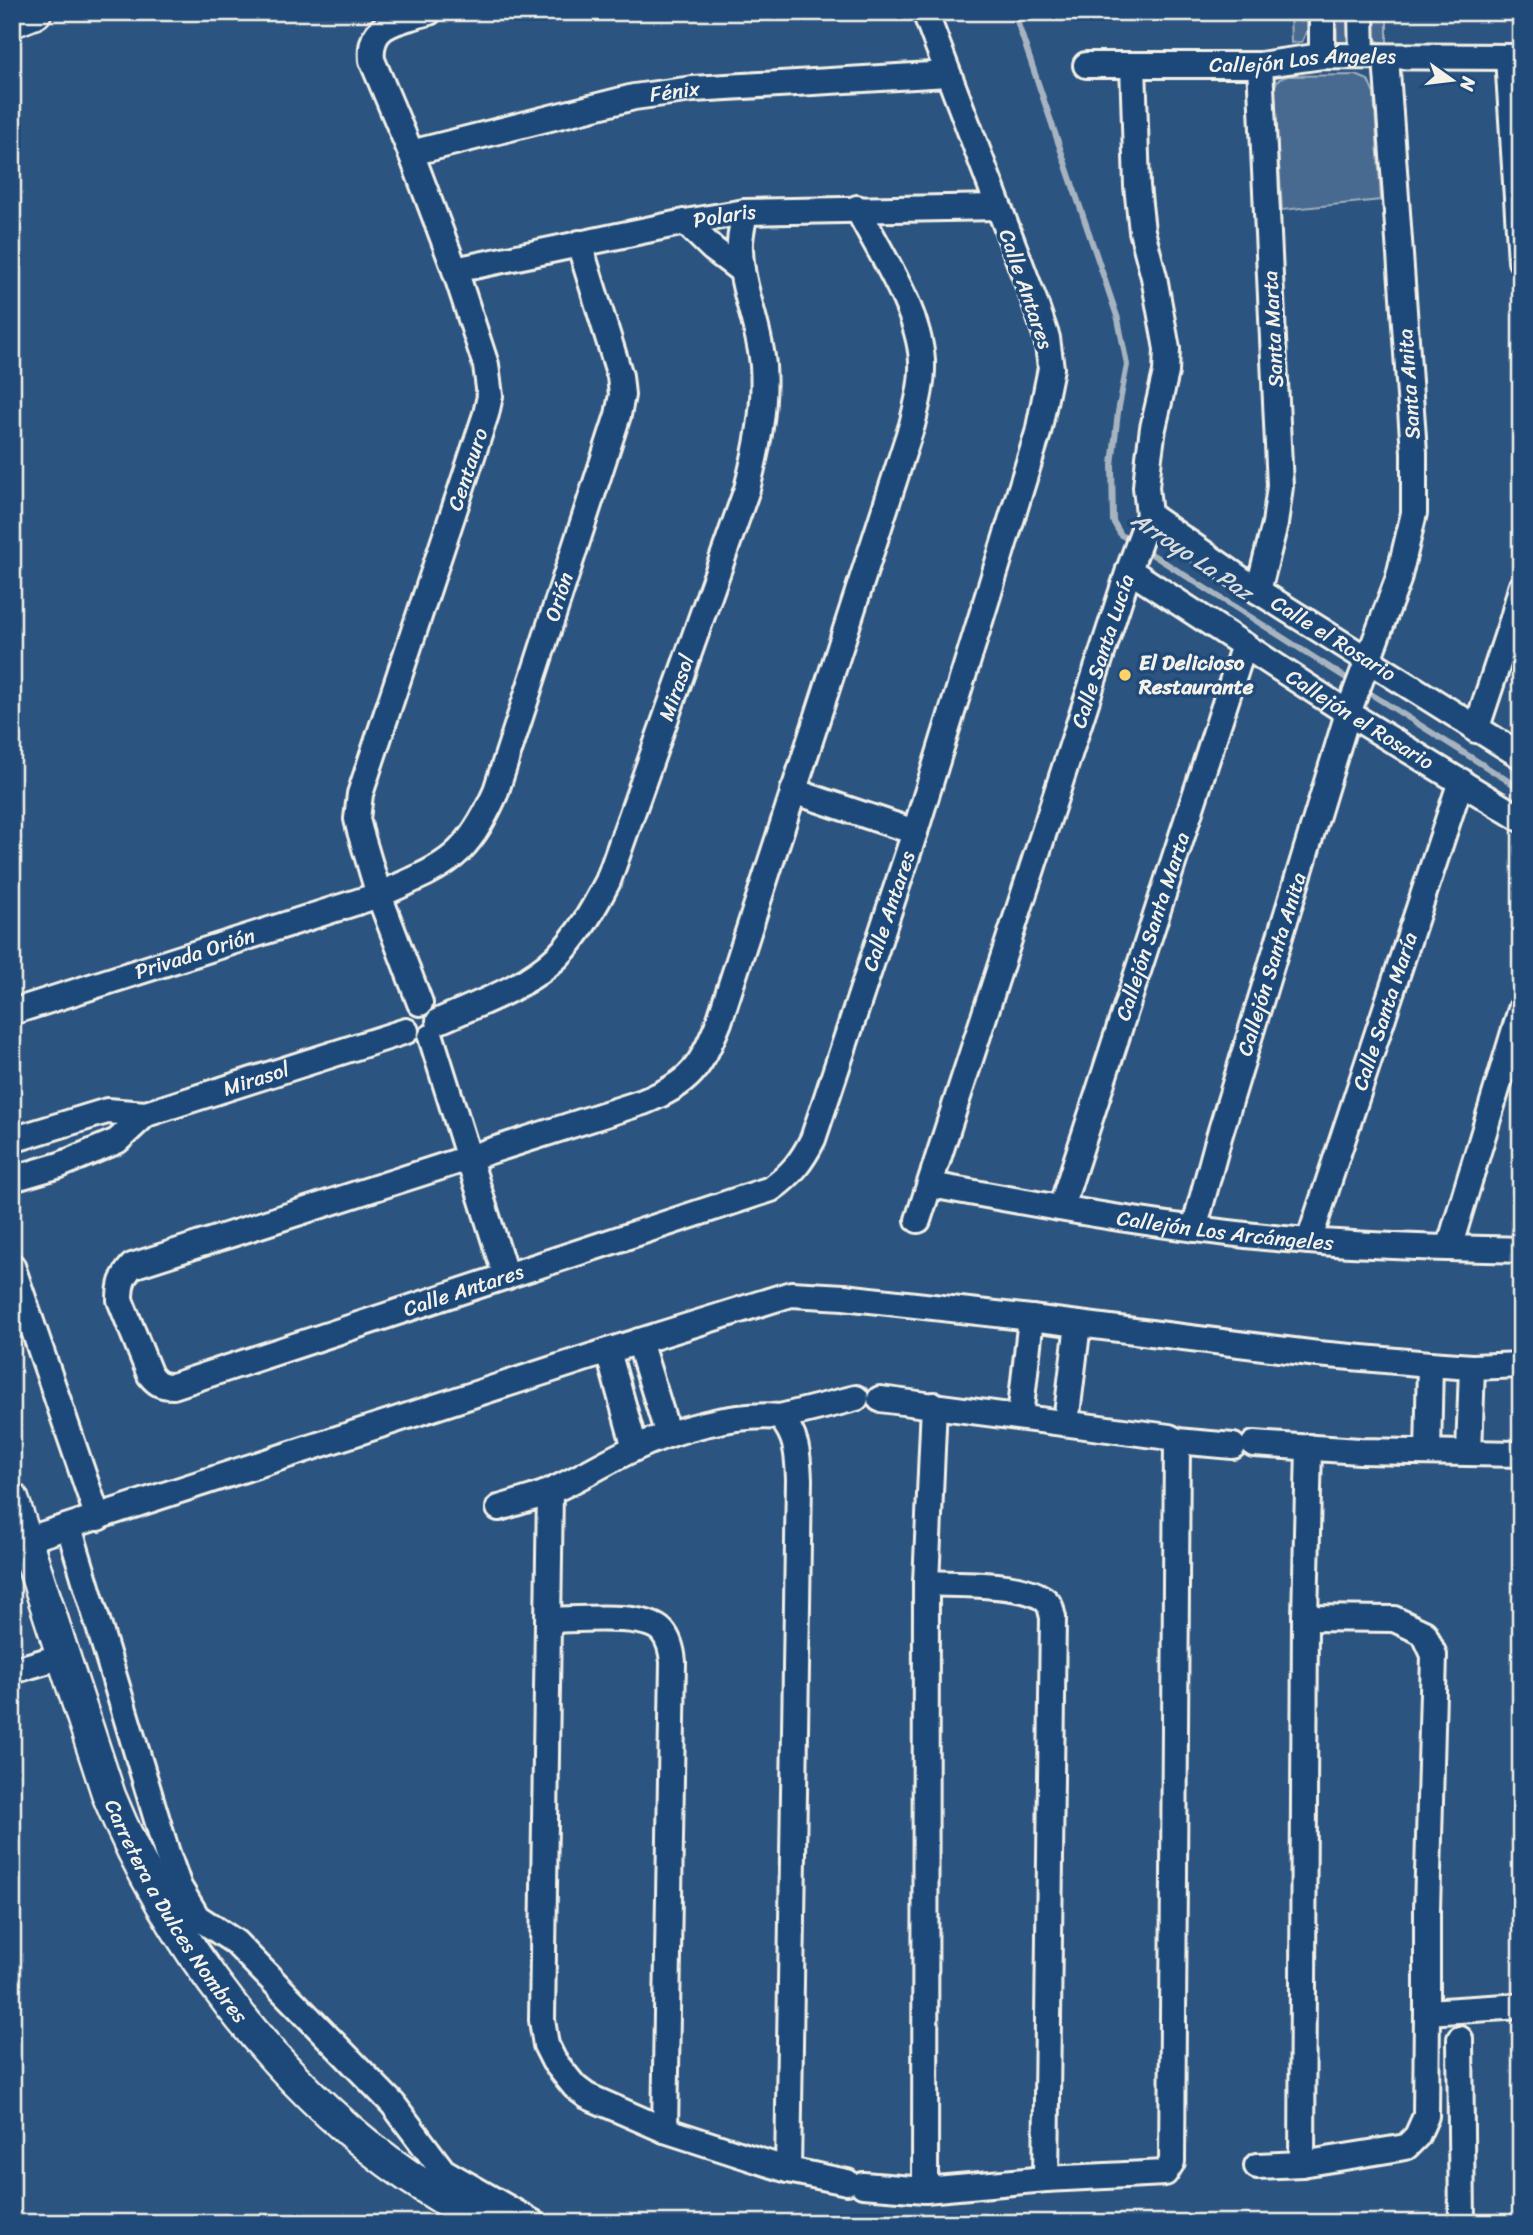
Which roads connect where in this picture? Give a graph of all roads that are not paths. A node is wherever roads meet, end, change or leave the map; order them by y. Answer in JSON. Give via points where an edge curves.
{"nodes":[{"id":1,"x":35,"y":12,"type":"edge"},
{"id":2,"x":429,"y":12,"type":"edge"},
{"id":3,"x":925,"y":12,"type":"edge"},
{"id":4,"x":1322,"y":12,"type":"edge"},
{"id":5,"x":1361,"y":12,"type":"edge"},
{"id":6,"x":12,"y":21,"type":"edge"},
{"id":7,"x":1322,"y":56,"type":"junction"},
{"id":8,"x":1374,"y":56,"type":"junction"},
{"id":9,"x":1514,"y":57,"type":"edge"},
{"id":10,"x":1086,"y":65,"type":"dead end"},
{"id":11,"x":1133,"y":65,"type":"junction"},
{"id":12,"x":1260,"y":65,"type":"junction"},
{"id":13,"x":948,"y":74,"type":"junction"},
{"id":14,"x":411,"y":153,"type":"junction"},
{"id":15,"x":998,"y":206,"type":"junction"},
{"id":16,"x":857,"y":208,"type":"junction"},
{"id":17,"x":745,"y":212,"type":"junction"},
{"id":18,"x":685,"y":222,"type":"junction"},
{"id":19,"x":579,"y":243,"type":"junction"},
{"id":20,"x":1521,"y":261,"type":"edge"},
{"id":21,"x":455,"y":270,"type":"junction"},
{"id":22,"x":742,"y":271,"type":"junction"},
{"id":23,"x":1148,"y":518,"type":"junction"},
{"id":24,"x":1130,"y":566,"type":"junction"},
{"id":25,"x":1521,"y":588,"type":"edge"},
{"id":26,"x":1258,"y":591,"type":"junction"},
{"id":27,"x":1244,"y":645,"type":"junction"},
{"id":28,"x":1366,"y":663,"type":"junction"},
{"id":29,"x":1351,"y":707,"type":"junction"},
{"id":30,"x":1476,"y":730,"type":"junction"},
{"id":31,"x":1521,"y":757,"type":"edge"},
{"id":32,"x":1461,"y":781,"type":"junction"},
{"id":33,"x":793,"y":791,"type":"junction"},
{"id":34,"x":1521,"y":818,"type":"edge"},
{"id":35,"x":915,"y":832,"type":"junction"},
{"id":36,"x":379,"y":895,"type":"junction"},
{"id":37,"x":420,"y":1003,"type":"junction"},
{"id":38,"x":1521,"y":1009,"type":"edge"},
{"id":39,"x":12,"y":1012,"type":"edge"},
{"id":40,"x":435,"y":1029,"type":"junction"},
{"id":41,"x":406,"y":1031,"type":"junction"},
{"id":42,"x":146,"y":1114,"type":"junction"},
{"id":43,"x":12,"y":1140,"type":"edge"},
{"id":44,"x":468,"y":1157,"type":"junction"},
{"id":45,"x":12,"y":1179,"type":"edge"},
{"id":46,"x":931,"y":1185,"type":"junction"},
{"id":47,"x":1061,"y":1208,"type":"junction"},
{"id":48,"x":918,"y":1220,"type":"dead end"},
{"id":49,"x":1194,"y":1228,"type":"junction"},
{"id":50,"x":1309,"y":1241,"type":"junction"},
{"id":51,"x":1448,"y":1248,"type":"junction"},
{"id":52,"x":1521,"y":1250,"type":"edge"},
{"id":53,"x":12,"y":1266,"type":"edge"},
{"id":54,"x":506,"y":1277,"type":"junction"},
{"id":55,"x":1031,"y":1318,"type":"junction"},
{"id":56,"x":1079,"y":1324,"type":"junction"},
{"id":57,"x":639,"y":1341,"type":"junction"},
{"id":58,"x":608,"y":1351,"type":"junction"},
{"id":59,"x":1430,"y":1364,"type":"junction"},
{"id":60,"x":1521,"y":1365,"type":"edge"},
{"id":61,"x":1472,"y":1367,"type":"junction"},
{"id":62,"x":933,"y":1405,"type":"junction"},
{"id":63,"x":1020,"y":1416,"type":"junction"},
{"id":64,"x":780,"y":1417,"type":"junction"},
{"id":65,"x":1066,"y":1422,"type":"junction"},
{"id":66,"x":667,"y":1435,"type":"junction"},
{"id":67,"x":1177,"y":1441,"type":"junction"},
{"id":68,"x":1308,"y":1447,"type":"junction"},
{"id":69,"x":635,"y":1448,"type":"junction"},
{"id":70,"x":1428,"y":1452,"type":"junction"},
{"id":71,"x":1469,"y":1453,"type":"junction"},
{"id":72,"x":1521,"y":1454,"type":"edge"},
{"id":73,"x":550,"y":1491,"type":"junction"},
{"id":74,"x":12,"y":1499,"type":"edge"},
{"id":75,"x":499,"y":1508,"type":"dead end"},
{"id":76,"x":98,"y":1518,"type":"junction"},
{"id":77,"x":69,"y":1527,"type":"junction"},
{"id":78,"x":26,"y":1540,"type":"junction"},
{"id":79,"x":926,"y":1583,"type":"junction"},
{"id":80,"x":1305,"y":1618,"type":"junction"},
{"id":81,"x":549,"y":1620,"type":"junction"},
{"id":82,"x":63,"y":1656,"type":"junction"},
{"id":83,"x":12,"y":1671,"type":"edge"},
{"id":84,"x":1521,"y":2006,"type":"edge"},
{"id":85,"x":1427,"y":2012,"type":"junction"},
{"id":86,"x":1460,"y":2039,"type":"dead end"},
{"id":87,"x":665,"y":2130,"type":"junction"},
{"id":88,"x":1302,"y":2164,"type":"junction"},
{"id":89,"x":1257,"y":2166,"type":"dead end"},
{"id":90,"x":788,"y":2170,"type":"junction"},
{"id":91,"x":1046,"y":2179,"type":"junction"},
{"id":92,"x":925,"y":2190,"type":"junction"},
{"id":93,"x":483,"y":2223,"type":"edge"},
{"id":94,"x":534,"y":2223,"type":"edge"},
{"id":95,"x":1462,"y":2223,"type":"edge"}],
"edges":[{"from":1,"to":6,"type":"main road"},
{"from":2,"to":14,"type":"street","name":"Centauro","via":[[381,29],[370,48]]},
{"from":3,"to":13,"type":"street","name":"Calle Antares"},
{"from":4,"to":7,"type":"street"},
{"from":5,"to":8,"type":"street","name":"Santa Anita"},
{"from":7,"to":8,"type":"street","name":"Callejón Los Ángeles"},
{"from":7,"to":12,"type":"street","name":"Callejón Los Ángeles"},
{"from":8,"to":9,"type":"street","name":"Callejón Los Ángeles"},
{"from":8,"to":28,"type":"street","name":"Santa Anita","via":[[1416,493],[1398,580]]},
{"from":9,"to":20,"type":"street"},
{"from":10,"to":11,"type":"street","name":"Callejón Los Ángeles"},
{"from":11,"to":12,"type":"street","name":"Callejón Los Ángeles"},
{"from":11,"to":23,"type":"street","name":"Calle Santa Lucía","via":[[1142,232],[1167,349],[1149,457]]},
{"from":12,"to":26,"type":"street","name":"Santa Marta","via":[[1280,486]]},
{"from":13,"to":14,"type":"street","name":"Fénix","via":[[693,89],[634,97]]},
{"from":13,"to":15,"type":"street","name":"Calle Antares"},
{"from":14,"to":21,"type":"street","name":"Centauro"},
{"from":15,"to":16,"type":"street","name":"Polaris"},
{"from":15,"to":35,"type":"street","name":"Calle Antares","via":[[1047,338],[1051,368],[1038,433]]},
{"from":16,"to":17,"type":"street","name":"Polaris"},
{"from":16,"to":33,"type":"street","via":[[918,337],[922,363],[919,393]]},
{"from":17,"to":18,"type":"street","name":"Polaris"},
{"from":17,"to":22,"type":"street","name":"Mirasol","via":[[739,247]]},
{"from":18,"to":19,"type":"street","name":"Polaris"},
{"from":18,"to":22,"type":"street"},
{"from":19,"to":21,"type":"street","name":"Polaris"},
{"from":19,"to":36,"type":"street","name":"Orión","via":[[620,376],[618,415],[481,825],[463,849],[437,869]]},
{"from":21,"to":36,"type":"street","name":"Centauro","via":[[486,366],[490,396],[360,794],[357,819]]},
{"from":22,"to":40,"type":"street","name":"Mirasol","via":[[763,365],[758,444],[747,489],[608,881],[587,921],[557,957],[520,985]]},
{"from":23,"to":24,"type":"street","name":"Calle Santa Lucía"},
{"from":23,"to":26,"type":"street","name":"Calle el Rosario"},
{"from":24,"to":27,"type":"street","name":"Callejón el Rosario"},
{"from":24,"to":46,"type":"street","name":"Calle Santa Lucía"},
{"from":25,"to":30,"type":"street"},
{"from":26,"to":28,"type":"street","name":"Calle el Rosario"},
{"from":27,"to":29,"type":"street","name":"Callejón el Rosario"},
{"from":27,"to":47,"type":"street","name":"Callejón Santa Marta"},
{"from":28,"to":29,"type":"street","name":"Santa Anita"},
{"from":28,"to":30,"type":"street","name":"Calle el Rosario"},
{"from":29,"to":32,"type":"street","name":"Callejón el Rosario"},
{"from":29,"to":49,"type":"street","name":"Callejón Santa Anita"},
{"from":30,"to":31,"type":"street","name":"Calle el Rosario"},
{"from":32,"to":34,"type":"street","name":"Callejón el Rosario"},
{"from":32,"to":50,"type":"street","name":"Calle Santa María"},
{"from":33,"to":35,"type":"street"},
{"from":33,"to":44,"type":"street","via":[[719,1022],[692,1074],[643,1102]]},
{"from":35,"to":54,"type":"street","name":"Calle Antares","via":[[813,1139],[789,1177],[771,1189]]},
{"from":36,"to":37,"type":"street","name":"Centauro"},
{"from":36,"to":39,"type":"street","name":"Privada Orión"},
{"from":37,"to":40,"type":"street","via":[[436,1012]]},
{"from":37,"to":41,"type":"street","via":[[405,1013]]},
{"from":38,"to":51,"type":"street"},
{"from":40,"to":41,"type":"street","via":[[422,1040]]},
{"from":40,"to":44,"type":"street"},
{"from":41,"to":42,"type":"street","name":"Mirasol"},
{"from":42,"to":43,"type":"street","name":"Mirasol","via":[[107,1111]]},
{"from":42,"to":45,"type":"street","name":"Mirasol","via":[[117,1141]]},
{"from":44,"to":54,"type":"street"},
{"from":44,"to":54,"type":"street","name":"Calle Antares","via":[[132,1266],[124,1275],[120,1300],[150,1375],[163,1386]]},
{"from":46,"to":47,"type":"street","name":"Callejón Los Arcángeles"},
{"from":46,"to":48,"type":"street","name":"Calle Santa Lucía"},
{"from":47,"to":49,"type":"street","name":"Callejón Los Arcángeles"},
{"from":49,"to":50,"type":"street","name":"Callejón Los Arcángeles"},
{"from":50,"to":51,"type":"street","name":"Callejón Los Arcángeles"},
{"from":51,"to":52,"type":"street","name":"Callejón Los Arcángeles"},
{"from":53,"to":76,"type":"street"},
{"from":55,"to":56,"type":"street"},
{"from":55,"to":57,"type":"street","via":[[791,1294]]},
{"from":55,"to":63,"type":"street"},
{"from":56,"to":59,"type":"street"},
{"from":56,"to":65,"type":"street"},
{"from":57,"to":58,"type":"street"},
{"from":57,"to":66,"type":"street"},
{"from":58,"to":69,"type":"street"},
{"from":58,"to":76,"type":"street"},
{"from":59,"to":61,"type":"street"},
{"from":59,"to":70,"type":"street"},
{"from":60,"to":61,"type":"street"},
{"from":61,"to":71,"type":"street"},
{"from":62,"to":63,"type":"street"},
{"from":62,"to":64,"type":"street","via":[[868,1399]]},
{"from":62,"to":79,"type":"street"},
{"from":63,"to":65,"type":"street"},
{"from":64,"to":66,"type":"street","via":[[733,1419]]},
{"from":64,"to":90,"type":"street","via":[[794,1437],[799,1479]]},
{"from":65,"to":67,"type":"street"},
{"from":66,"to":69,"type":"street"},
{"from":67,"to":68,"type":"street"},
{"from":67,"to":91,"type":"street","via":[[1172,2162],[1165,2173]]},
{"from":68,"to":70,"type":"street"},
{"from":68,"to":80,"type":"street"},
{"from":69,"to":73,"type":"street"},
{"from":70,"to":71,"type":"street"},
{"from":71,"to":72,"type":"street"},
{"from":73,"to":75,"type":"street"},
{"from":73,"to":81,"type":"street"},
{"from":74,"to":78,"type":"main road","name":"Carretera a Dulces Nombres"},
{"from":76,"to":77,"type":"street"},
{"from":77,"to":78,"type":"street"},
{"from":77,"to":94,"type":"street","via":[[178,1887],[197,1917],[234,1942],[393,2104],[443,2171]]},
{"from":78,"to":82,"type":"main road","name":"Carretera a Dulces Nombres"},
{"from":79,"to":91,"type":"street","via":[[1015,1588],[1036,1594],[1051,1606]]},
{"from":79,"to":92,"type":"street"},
{"from":80,"to":85,"type":"street","via":[[1394,1619],[1424,1633],[1434,1655]]},
{"from":80,"to":88,"type":"street"},
{"from":81,"to":87,"type":"street","via":[[542,2020],[546,2045],[562,2073],[581,2091]]},
{"from":81,"to":87,"type":"street","via":[[646,1622],[664,1633],[671,1646]]},
{"from":82,"to":83,"type":"street"},
{"from":82,"to":93,"type":"main road","name":"Carretera a Dulces Nombres","via":[[128,1842],[196,1958],[255,2034],[314,2096],[405,2174]]},
{"from":84,"to":85,"type":"street"},
{"from":85,"to":88,"type":"street","via":[[1426,2116],[1417,2136],[1406,2147]]},
{"from":86,"to":95,"type":"street"},
{"from":87,"to":90,"type":"street"},
{"from":88,"to":89,"type":"street"},
{"from":90,"to":92,"type":"street","via":[[855,2184]]},
{"from":91,"to":92,"type":"street"}]}
